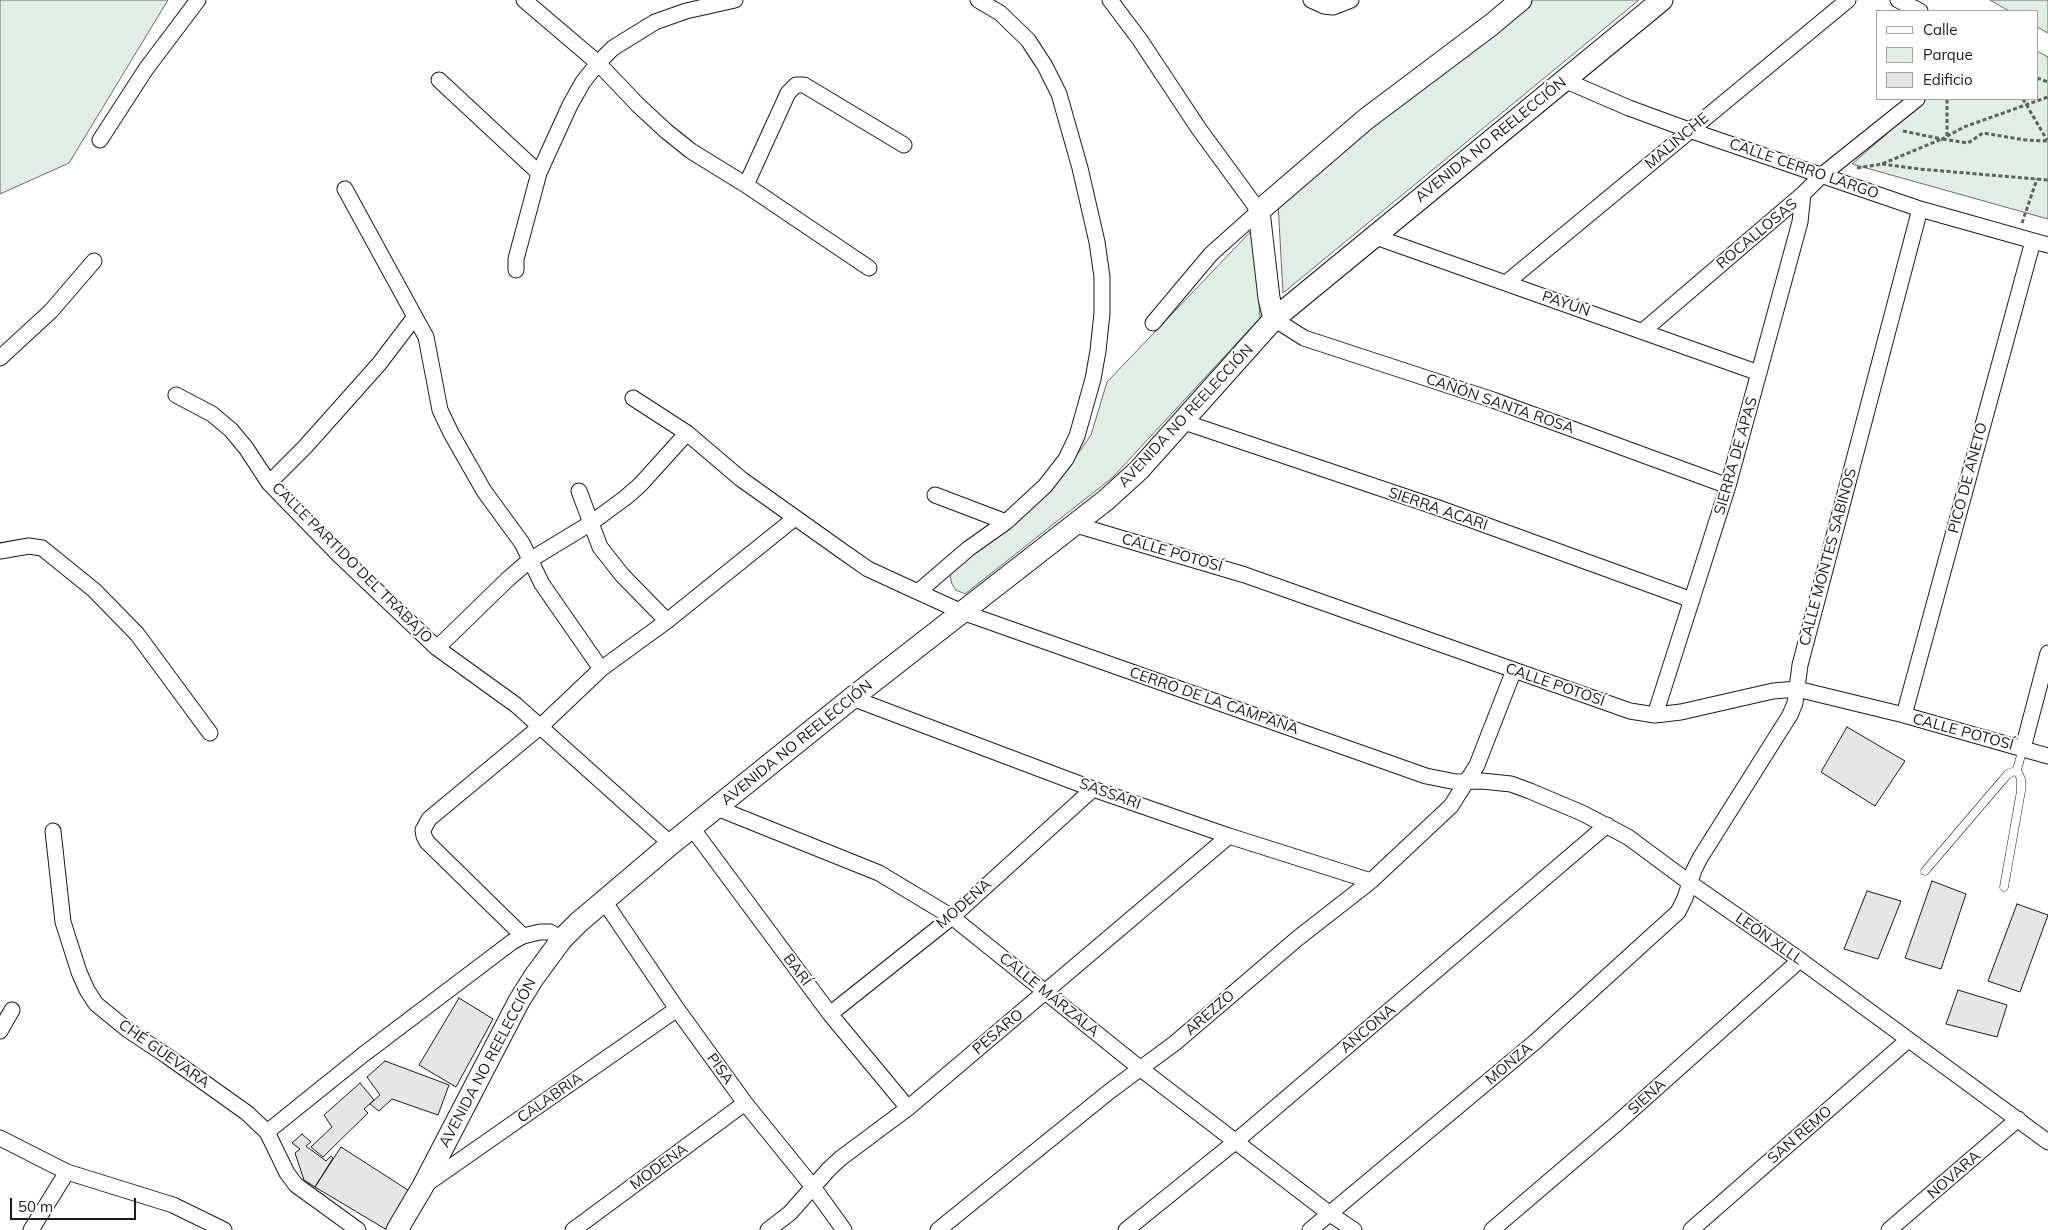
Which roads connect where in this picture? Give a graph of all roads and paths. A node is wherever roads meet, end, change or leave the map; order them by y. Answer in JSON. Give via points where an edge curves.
{"nodes":[{"id":1,"x":198,"y":0,"type":"edge"},
{"id":2,"x":524,"y":0,"type":"edge"},
{"id":3,"x":735,"y":0,"type":"edge"},
{"id":4,"x":978,"y":0,"type":"edge"},
{"id":5,"x":1110,"y":0,"type":"edge"},
{"id":6,"x":1310,"y":0,"type":"edge"},
{"id":7,"x":1351,"y":0,"type":"edge"},
{"id":8,"x":1521,"y":0,"type":"edge"},
{"id":9,"x":1662,"y":0,"type":"edge"},
{"id":10,"x":1848,"y":0,"type":"edge"},
{"id":11,"x":1898,"y":0,"type":"edge"},
{"id":12,"x":1918,"y":10,"type":"edge"},
{"id":13,"x":598,"y":63,"type":"junction"},
{"id":14,"x":439,"y":80,"type":"dead end"},
{"id":15,"x":1564,"y":80,"type":"junction"},
{"id":16,"x":2048,"y":97,"type":"edge"},
{"id":17,"x":1916,"y":100,"type":"edge"},
{"id":18,"x":1947,"y":100,"type":"edge"},
{"id":19,"x":2024,"y":100,"type":"edge"},
{"id":20,"x":2027,"y":105,"type":"junction"},
{"id":21,"x":1884,"y":124,"type":"junction"},
{"id":22,"x":1690,"y":130,"type":"junction"},
{"id":23,"x":1947,"y":136,"type":"junction"},
{"id":24,"x":1942,"y":139,"type":"junction"},
{"id":25,"x":100,"y":140,"type":"dead end"},
{"id":26,"x":2048,"y":141,"type":"edge"},
{"id":27,"x":904,"y":145,"type":"dead end"},
{"id":28,"x":1882,"y":164,"type":"junction"},
{"id":29,"x":1856,"y":168,"type":"dead end"},
{"id":30,"x":539,"y":172,"type":"junction"},
{"id":31,"x":1822,"y":174,"type":"junction"},
{"id":32,"x":2037,"y":179,"type":"junction"},
{"id":33,"x":2048,"y":180,"type":"edge"},
{"id":34,"x":746,"y":185,"type":"junction"},
{"id":35,"x":344,"y":189,"type":"dead end"},
{"id":36,"x":1804,"y":194,"type":"junction"},
{"id":37,"x":1920,"y":209,"type":"junction"},
{"id":38,"x":1259,"y":212,"type":"junction"},
{"id":39,"x":1373,"y":236,"type":"junction"},
{"id":40,"x":2017,"y":236,"type":"junction"},
{"id":41,"x":2033,"y":241,"type":"junction"},
{"id":42,"x":2048,"y":245,"type":"edge"},
{"id":43,"x":94,"y":261,"type":"dead end"},
{"id":44,"x":869,"y":268,"type":"dead end"},
{"id":45,"x":516,"y":270,"type":"dead end"},
{"id":46,"x":1506,"y":283,"type":"junction"},
{"id":47,"x":414,"y":318,"type":"junction"},
{"id":48,"x":1274,"y":319,"type":"junction"},
{"id":49,"x":1153,"y":323,"type":"dead end"},
{"id":50,"x":1643,"y":331,"type":"junction"},
{"id":51,"x":0,"y":358,"type":"edge"},
{"id":52,"x":1759,"y":373,"type":"junction"},
{"id":53,"x":176,"y":395,"type":"dead end"},
{"id":54,"x":633,"y":398,"type":"dead end"},
{"id":55,"x":1184,"y":422,"type":"junction"},
{"id":56,"x":687,"y":433,"type":"junction"},
{"id":57,"x":270,"y":483,"type":"junction"},
{"id":58,"x":1728,"y":486,"type":"junction"},
{"id":59,"x":579,"y":491,"type":"dead end"},
{"id":60,"x":935,"y":495,"type":"dead end"},
{"id":61,"x":794,"y":518,"type":"junction"},
{"id":62,"x":1006,"y":522,"type":"junction"},
{"id":63,"x":591,"y":523,"type":"junction"},
{"id":64,"x":1073,"y":524,"type":"junction"},
{"id":65,"x":0,"y":551,"type":"edge"},
{"id":66,"x":530,"y":560,"type":"junction"},
{"id":67,"x":918,"y":592,"type":"junction"},
{"id":68,"x":1692,"y":600,"type":"junction"},
{"id":69,"x":962,"y":612,"type":"junction"},
{"id":70,"x":667,"y":621,"type":"junction"},
{"id":71,"x":438,"y":648,"type":"junction"},
{"id":72,"x":2048,"y":653,"type":"edge"},
{"id":73,"x":601,"y":668,"type":"junction"},
{"id":74,"x":1514,"y":670,"type":"junction"},
{"id":75,"x":1797,"y":689,"type":"junction"},
{"id":76,"x":852,"y":698,"type":"junction"},
{"id":77,"x":1655,"y":715,"type":"junction"},
{"id":78,"x":1904,"y":715,"type":"junction"},
{"id":79,"x":541,"y":726,"type":"junction"},
{"id":80,"x":210,"y":733,"type":"dead end"},
{"id":81,"x":2023,"y":748,"type":"junction"},
{"id":82,"x":2048,"y":756,"type":"edge"},
{"id":83,"x":2017,"y":770,"type":"junction"},
{"id":84,"x":1468,"y":782,"type":"junction"},
{"id":85,"x":1094,"y":789,"type":"junction"},
{"id":86,"x":717,"y":808,"type":"junction"},
{"id":87,"x":1607,"y":825,"type":"junction"},
{"id":88,"x":692,"y":828,"type":"junction"},
{"id":89,"x":53,"y":831,"type":"dead end"},
{"id":90,"x":1229,"y":836,"type":"junction"},
{"id":91,"x":671,"y":844,"type":"junction"},
{"id":92,"x":1925,"y":871,"type":"dead end"},
{"id":93,"x":1371,"y":881,"type":"junction"},
{"id":94,"x":1690,"y":884,"type":"junction"},
{"id":95,"x":2004,"y":887,"type":"dead end"},
{"id":96,"x":604,"y":901,"type":"junction"},
{"id":97,"x":952,"y":917,"type":"junction"},
{"id":98,"x":522,"y":936,"type":"junction"},
{"id":99,"x":562,"y":939,"type":"junction"},
{"id":100,"x":1800,"y":960,"type":"junction"},
{"id":101,"x":1044,"y":993,"type":"junction"},
{"id":102,"x":677,"y":1009,"type":"junction"},
{"id":103,"x":12,"y":1010,"type":"dead end"},
{"id":104,"x":830,"y":1014,"type":"junction"},
{"id":105,"x":0,"y":1031,"type":"edge"},
{"id":106,"x":1908,"y":1040,"type":"junction"},
{"id":107,"x":1141,"y":1069,"type":"junction"},
{"id":108,"x":745,"y":1103,"type":"junction"},
{"id":109,"x":908,"y":1108,"type":"junction"},
{"id":110,"x":2018,"y":1119,"type":"junction"},
{"id":111,"x":267,"y":1132,"type":"junction"},
{"id":112,"x":0,"y":1138,"type":"edge"},
{"id":113,"x":1235,"y":1142,"type":"junction"},
{"id":114,"x":2048,"y":1142,"type":"edge"},
{"id":115,"x":67,"y":1172,"type":"junction"},
{"id":116,"x":424,"y":1186,"type":"junction"},
{"id":117,"x":813,"y":1187,"type":"junction"},
{"id":118,"x":1330,"y":1214,"type":"junction"},
{"id":119,"x":31,"y":1230,"type":"edge"},
{"id":120,"x":224,"y":1230,"type":"edge"},
{"id":121,"x":358,"y":1230,"type":"edge"},
{"id":122,"x":397,"y":1230,"type":"edge"},
{"id":123,"x":573,"y":1230,"type":"edge"},
{"id":124,"x":768,"y":1230,"type":"edge"},
{"id":125,"x":844,"y":1230,"type":"edge"},
{"id":126,"x":938,"y":1230,"type":"edge"},
{"id":127,"x":1126,"y":1230,"type":"edge"},
{"id":128,"x":1310,"y":1230,"type":"edge"},
{"id":129,"x":1354,"y":1230,"type":"edge"},
{"id":130,"x":1492,"y":1230,"type":"edge"},
{"id":131,"x":1690,"y":1230,"type":"edge"},
{"id":132,"x":1890,"y":1230,"type":"edge"}],
"edges":[{"from":1,"to":25,"type":"street","via":[[146,69]]},
{"from":2,"to":13,"type":"street"},
{"from":3,"to":13,"type":"street","via":[[655,22],[621,42]]},
{"from":4,"to":62,"type":"street","via":[[1000,13],[1028,40],[1042,59],[1058,94],[1090,211],[1102,277],[1102,313],[1094,380],[1077,436],[1066,459],[1045,486]]},
{"from":5,"to":38,"type":"street"},
{"from":6,"to":7,"type":"street","via":[[1333,7]]},
{"from":8,"to":38,"type":"street","via":[[1366,119]]},
{"from":9,"to":15,"type":"street","name":"AVENIDA NO REELECCIÓN"},
{"from":10,"to":22,"type":"street","name":"MALINCHE"},
{"from":11,"to":12,"type":"street"},
{"from":13,"to":30,"type":"street","via":[[570,104]]},
{"from":13,"to":34,"type":"street","via":[[666,132]]},
{"from":14,"to":30,"type":"street"},
{"from":15,"to":22,"type":"street","name":"CALLE CERRO LARGO"},
{"from":15,"to":39,"type":"street","name":"AVENIDA NO REELECCIÓN"},
{"from":16,"to":20,"type":"path"},
{"from":17,"to":21,"type":"street","name":"ROCALLOSAS"},
{"from":18,"to":23,"type":"path"},
{"from":19,"to":20,"type":"path"},
{"from":20,"to":23,"type":"path"},
{"from":20,"to":26,"type":"path"},
{"from":21,"to":24,"type":"path"},
{"from":21,"to":31,"type":"street","name":"ROCALLOSAS"},
{"from":22,"to":31,"type":"street","name":"CALLE CERRO LARGO"},
{"from":22,"to":46,"type":"street","name":"MALINCHE"},
{"from":23,"to":24,"type":"path"},
{"from":24,"to":26,"type":"path","via":[[1968,143],[1983,133]]},
{"from":24,"to":28,"type":"path"},
{"from":27,"to":34,"type":"street","via":[[804,85],[796,85],[788,93]]},
{"from":28,"to":29,"type":"path"},
{"from":28,"to":32,"type":"path"},
{"from":30,"to":45,"type":"street","via":[[516,258]]},
{"from":31,"to":36,"type":"street","name":"ROCALLOSAS"},
{"from":31,"to":37,"type":"street","name":"CALLE CERRO LARGO"},
{"from":32,"to":33,"type":"path"},
{"from":32,"to":40,"type":"path"},
{"from":34,"to":44,"type":"street"},
{"from":35,"to":47,"type":"street"},
{"from":36,"to":50,"type":"street","name":"ROCALLOSAS"},
{"from":36,"to":52,"type":"street","name":"SIERRA DE APAS","via":[[1800,222]]},
{"from":37,"to":40,"type":"street","name":"CALLE CERRO LARGO"},
{"from":37,"to":75,"type":"street","name":"CALLE MONTES SABINOS","via":[[1800,665]]},
{"from":38,"to":48,"type":"street"},
{"from":38,"to":49,"type":"street","via":[[1212,254]]},
{"from":39,"to":46,"type":"street","name":"PAYÚN"},
{"from":39,"to":48,"type":"street","name":"AVENIDA NO REELECCIÓN"},
{"from":40,"to":41,"type":"street","name":"CALLE CERRO LARGO"},
{"from":41,"to":42,"type":"street","name":"CALLE CERRO LARGO"},
{"from":41,"to":78,"type":"street","name":"PICO DE ANETO"},
{"from":43,"to":51,"type":"street","via":[[51,311]]},
{"from":46,"to":50,"type":"street","name":"PAYÚN"},
{"from":47,"to":57,"type":"street","via":[[379,364]]},
{"from":47,"to":66,"type":"street","via":[[426,338],[440,410],[451,433],[484,491],[522,543]]},
{"from":48,"to":55,"type":"street","name":"AVENIDA NO REELECCIÓN"},
{"from":48,"to":58,"type":"street","name":"CAÑÓN SANTA ROSA","via":[[1304,338],[1493,400]]},
{"from":50,"to":52,"type":"street","name":"PAYÚN"},
{"from":52,"to":58,"type":"street","name":"SIERRA DE APAS"},
{"from":53,"to":57,"type":"street","name":"CALLE PARTIDO DEL TRABAJO","via":[[212,414],[231,430]]},
{"from":54,"to":56,"type":"street","name":"CERRO DE LA CAMPAÑA"},
{"from":55,"to":64,"type":"street","name":"AVENIDA NO REELECCIÓN","via":[[1139,470]]},
{"from":55,"to":68,"type":"street","name":"SIERRA ACARI","via":[[1436,507]]},
{"from":56,"to":61,"type":"street","name":"CERRO DE LA CAMPAÑA"},
{"from":56,"to":63,"type":"street","via":[[640,485]]},
{"from":57,"to":71,"type":"street","name":"CALLE PARTIDO DEL TRABAJO","via":[[339,555]]},
{"from":58,"to":68,"type":"street","name":"SIERRA DE APAS"},
{"from":59,"to":63,"type":"street"},
{"from":60,"to":62,"type":"street"},
{"from":61,"to":67,"type":"street","name":"CERRO DE LA CAMPAÑA","via":[[868,569]]},
{"from":61,"to":70,"type":"street"},
{"from":62,"to":67,"type":"street","via":[[968,549]]},
{"from":63,"to":66,"type":"street"},
{"from":63,"to":70,"type":"street","via":[[600,547]]},
{"from":64,"to":69,"type":"street","name":"AVENIDA NO REELECCIÓN"},
{"from":64,"to":74,"type":"street","name":"CALLE POTOSÍ","via":[[1245,575]]},
{"from":65,"to":80,"type":"street","via":[[29,546],[42,548],[94,590],[118,612],[155,657]]},
{"from":66,"to":71,"type":"street"},
{"from":66,"to":73,"type":"street","via":[[542,584]]},
{"from":67,"to":69,"type":"street","name":"CERRO DE LA CAMPAÑA"},
{"from":68,"to":77,"type":"street","name":"SIERRA DE APAS"},
{"from":69,"to":76,"type":"street","name":"AVENIDA NO REELECCIÓN"},
{"from":69,"to":84,"type":"street","name":"CERRO DE LA CAMPAÑA","via":[[1426,776]]},
{"from":70,"to":73,"type":"street"},
{"from":71,"to":79,"type":"street","name":"CALLE PARTIDO DEL TRABAJO"},
{"from":72,"to":81,"type":"street"},
{"from":73,"to":79,"type":"street"},
{"from":74,"to":77,"type":"street","name":"CALLE POTOSÍ","via":[[1630,711]]},
{"from":74,"to":84,"type":"street","name":"AREZZO","via":[[1486,746]]},
{"from":75,"to":77,"type":"street","name":"CALLE POTOSÍ"},
{"from":75,"to":78,"type":"street","name":"CALLE POTOSÍ"},
{"from":75,"to":94,"type":"street","name":"CALLE MONTES SABINOS","via":[[1790,715],[1700,858]]},
{"from":76,"to":85,"type":"street","name":"SASSARI"},
{"from":76,"to":86,"type":"street","name":"AVENIDA NO REELECCIÓN"},
{"from":78,"to":81,"type":"street","name":"CALLE POTOSÍ"},
{"from":79,"to":91,"type":"street","name":"CALLE PARTIDO DEL TRABAJO"},
{"from":79,"to":98,"type":"street","via":[[429,819],[423,830],[427,842]]},
{"from":81,"to":82,"type":"street","name":"CALLE POTOSÍ"},
{"from":81,"to":83,"type":"lane"},
{"from":83,"to":92,"type":"lane","via":[[2000,782]]},
{"from":83,"to":95,"type":"lane","via":[[2021,791]]},
{"from":84,"to":87,"type":"street","name":"LEÓN XLLL","via":[[1497,781],[1518,786]]},
{"from":84,"to":93,"type":"street","name":"AREZZO","via":[[1451,806]]},
{"from":85,"to":90,"type":"street","name":"SASSARI"},
{"from":85,"to":97,"type":"street","name":"MODENA"},
{"from":86,"to":88,"type":"street","name":"AVENIDA NO REELECCIÓN"},
{"from":86,"to":97,"type":"street","name":"CALLE MÁRZALA","via":[[879,873]]},
{"from":87,"to":94,"type":"street","name":"LEÓN XLLL"},
{"from":87,"to":113,"type":"street","name":"ANCONA"},
{"from":88,"to":91,"type":"street","name":"AVENIDA NO REELECCIÓN"},
{"from":88,"to":104,"type":"street","name":"BARÍ"},
{"from":89,"to":111,"type":"street","name":"CHÉ GUEVARA","via":[[63,922],[83,981],[96,1004],[246,1113]]},
{"from":90,"to":93,"type":"street","name":"SASSARI"},
{"from":90,"to":101,"type":"street","name":"PESARO"},
{"from":91,"to":96,"type":"street","name":"AVENIDA NO REELECCIÓN"},
{"from":93,"to":107,"type":"street","name":"AREZZO"},
{"from":94,"to":100,"type":"street","name":"LEÓN XLLL"},
{"from":94,"to":118,"type":"street","name":"MONZA","via":[[1678,912],[1535,1042]]},
{"from":96,"to":99,"type":"street","name":"AVENIDA NO REELECCIÓN"},
{"from":96,"to":102,"type":"street","name":"PISA"},
{"from":97,"to":101,"type":"street","name":"CALLE MÁRZALA"},
{"from":97,"to":104,"type":"street","name":"MODENA"},
{"from":98,"to":99,"type":"street","via":[[550,932]]},
{"from":98,"to":111,"type":"street"},
{"from":99,"to":116,"type":"street","name":"AVENIDA NO REELECCIÓN","via":[[519,1001]]},
{"from":100,"to":106,"type":"street","name":"LEÓN XLLL"},
{"from":100,"to":130,"type":"street","name":"SIENA"},
{"from":101,"to":107,"type":"street","name":"CALLE MÁRZALA"},
{"from":101,"to":109,"type":"street","name":"PESARO"},
{"from":102,"to":108,"type":"street","name":"PISA"},
{"from":102,"to":116,"type":"street","name":"CALABRIA"},
{"from":103,"to":105,"type":"street"},
{"from":104,"to":109,"type":"street","name":"BARÍ"},
{"from":106,"to":110,"type":"street","name":"LEÓN XLLL"},
{"from":106,"to":131,"type":"street","name":"SAN REMO"},
{"from":107,"to":113,"type":"street","name":"CALLE MÁRZALA"},
{"from":107,"to":126,"type":"street","name":"AREZZO"},
{"from":108,"to":117,"type":"street","name":"PISA"},
{"from":108,"to":123,"type":"street","name":"MODENA"},
{"from":109,"to":117,"type":"street","name":"PESARO","via":[[841,1158]]},
{"from":110,"to":114,"type":"street","name":"LEÓN XLLL"},
{"from":110,"to":132,"type":"street","name":"NOVARA"},
{"from":111,"to":121,"type":"street","name":"CHÉ GUEVARA","via":[[296,1185]]},
{"from":112,"to":115,"type":"street"},
{"from":113,"to":118,"type":"street","name":"CALLE MÁRZALA"},
{"from":113,"to":127,"type":"street","name":"ANCONA"},
{"from":115,"to":119,"type":"street"},
{"from":115,"to":120,"type":"street","via":[[173,1205]]},
{"from":116,"to":122,"type":"street","name":"AVENIDA NO REELECCIÓN"},
{"from":117,"to":124,"type":"street","name":"PESARO","via":[[790,1213]]},
{"from":117,"to":125,"type":"street","name":"PISA"},
{"from":118,"to":128,"type":"street","name":"MONZA"},
{"from":118,"to":129,"type":"street","name":"CALLE MÁRZALA"}]}
